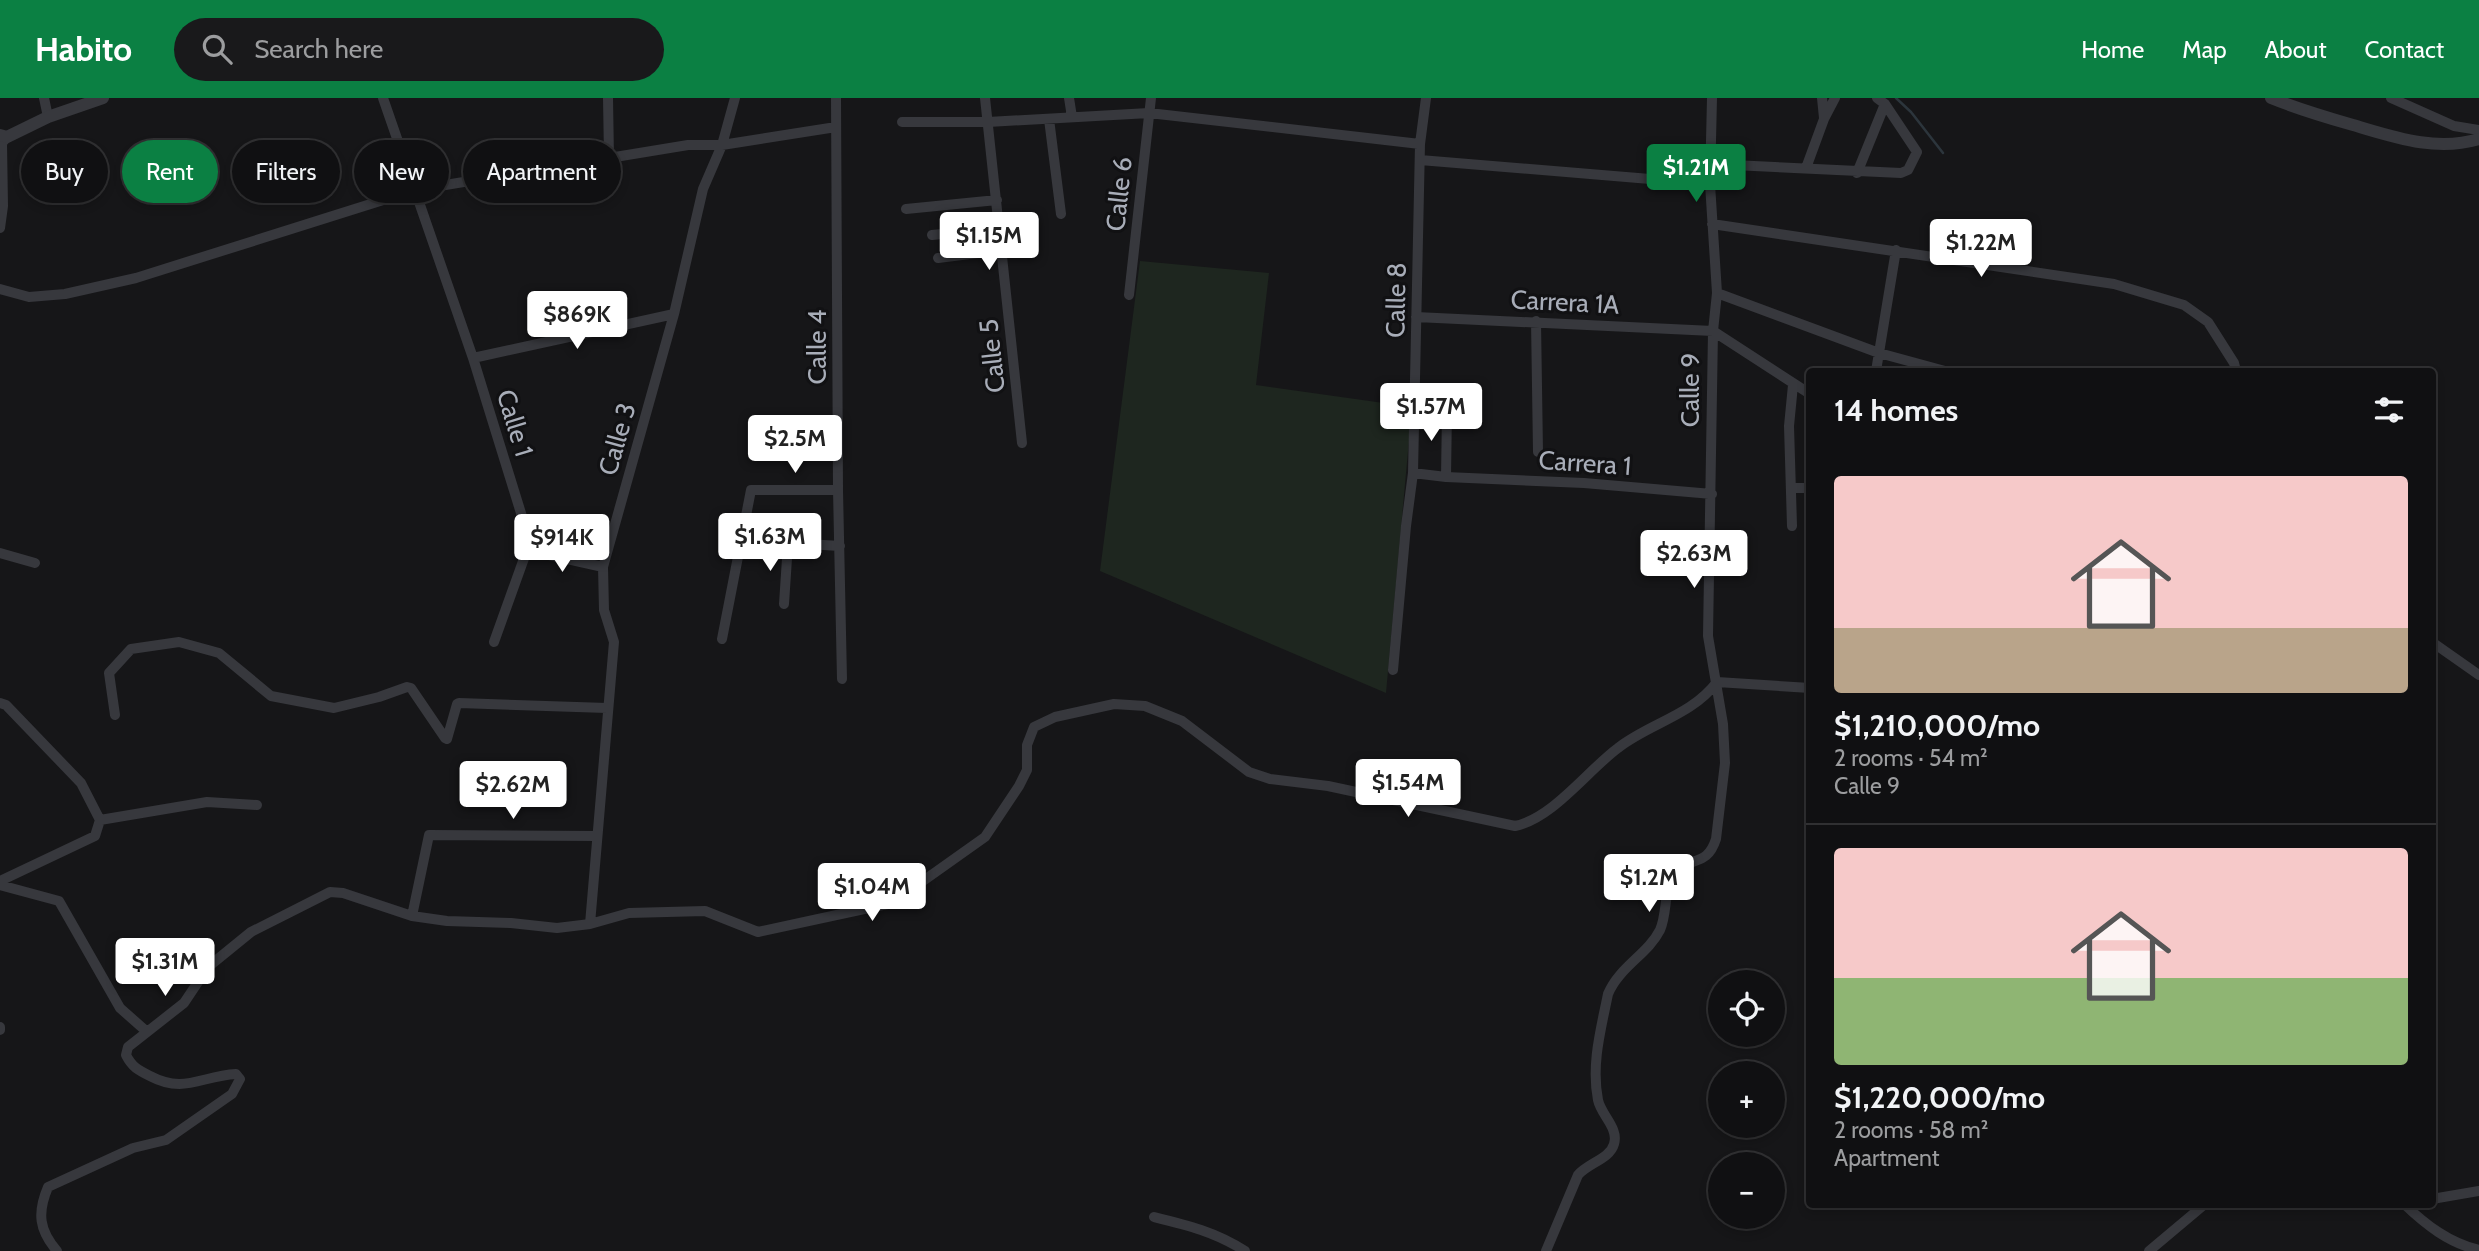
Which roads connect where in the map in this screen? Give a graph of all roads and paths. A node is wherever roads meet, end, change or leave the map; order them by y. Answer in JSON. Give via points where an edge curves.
{"nodes":[{"id":1,"x":44,"y":98,"type":"edge"},
{"id":2,"x":103,"y":98,"type":"edge"},
{"id":3,"x":383,"y":98,"type":"edge"},
{"id":4,"x":608,"y":98,"type":"edge"},
{"id":5,"x":735,"y":98,"type":"edge"},
{"id":6,"x":836,"y":98,"type":"edge"},
{"id":7,"x":985,"y":98,"type":"edge"},
{"id":8,"x":1069,"y":98,"type":"edge"},
{"id":9,"x":1151,"y":98,"type":"edge"},
{"id":10,"x":1426,"y":98,"type":"edge"},
{"id":11,"x":1712,"y":98,"type":"edge"},
{"id":12,"x":1822,"y":98,"type":"edge"},
{"id":13,"x":1835,"y":98,"type":"edge"},
{"id":14,"x":2271,"y":98,"type":"edge"},
{"id":15,"x":2391,"y":98,"type":"edge"},
{"id":16,"x":1881,"y":101,"type":"edge"},
{"id":17,"x":1149,"y":113,"type":"junction"},
{"id":18,"x":48,"y":117,"type":"junction"},
{"id":19,"x":1072,"y":117,"type":"junction"},
{"id":20,"x":1049,"y":119,"type":"junction"},
{"id":21,"x":1824,"y":119,"type":"junction"},
{"id":22,"x":902,"y":122,"type":"dead end"},
{"id":23,"x":988,"y":122,"type":"junction"},
{"id":24,"x":836,"y":127,"type":"junction"},
{"id":25,"x":2479,"y":130,"type":"edge"},
{"id":26,"x":3,"y":136,"type":"edge"},
{"id":27,"x":2479,"y":139,"type":"edge"},
{"id":28,"x":398,"y":140,"type":"edge"},
{"id":29,"x":609,"y":140,"type":"edge"},
{"id":30,"x":1420,"y":144,"type":"junction"},
{"id":31,"x":722,"y":145,"type":"junction"},
{"id":32,"x":621,"y":155,"type":"edge"},
{"id":33,"x":1420,"y":160,"type":"junction"},
{"id":34,"x":1712,"y":164,"type":"junction"},
{"id":35,"x":1806,"y":168,"type":"junction"},
{"id":36,"x":1857,"y":173,"type":"junction"},
{"id":37,"x":1710,"y":184,"type":"junction"},
{"id":38,"x":997,"y":200,"type":"junction"},
{"id":39,"x":373,"y":203,"type":"edge"},
{"id":40,"x":419,"y":203,"type":"edge"},
{"id":41,"x":1,"y":206,"type":"edge"},
{"id":42,"x":905,"y":208,"type":"dead end"},
{"id":43,"x":1062,"y":214,"type":"dead end"},
{"id":44,"x":1712,"y":223,"type":"junction"},
{"id":45,"x":0,"y":228,"type":"edge"},
{"id":46,"x":1000,"y":229,"type":"junction"},
{"id":47,"x":932,"y":235,"type":"dead end"},
{"id":48,"x":1002,"y":250,"type":"junction"},
{"id":49,"x":1896,"y":250,"type":"junction"},
{"id":50,"x":938,"y":257,"type":"dead end"},
{"id":51,"x":0,"y":289,"type":"edge"},
{"id":52,"x":1717,"y":293,"type":"junction"},
{"id":53,"x":1129,"y":295,"type":"dead end"},
{"id":54,"x":674,"y":314,"type":"junction"},
{"id":55,"x":1416,"y":317,"type":"junction"},
{"id":56,"x":1536,"y":321,"type":"junction"},
{"id":57,"x":1713,"y":331,"type":"junction"},
{"id":58,"x":1879,"y":353,"type":"junction"},
{"id":59,"x":473,"y":358,"type":"junction"},
{"id":60,"x":1876,"y":368,"type":"edge"},
{"id":61,"x":1928,"y":368,"type":"edge"},
{"id":62,"x":2235,"y":368,"type":"edge"},
{"id":63,"x":1793,"y":385,"type":"junction"},
{"id":64,"x":1806,"y":392,"type":"edge"},
{"id":65,"x":1447,"y":410,"type":"dead end"},
{"id":66,"x":1022,"y":443,"type":"dead end"},
{"id":67,"x":1538,"y":452,"type":"dead end"},
{"id":68,"x":1413,"y":473,"type":"junction"},
{"id":69,"x":1446,"y":477,"type":"junction"},
{"id":70,"x":1791,"y":488,"type":"junction"},
{"id":71,"x":1806,"y":488,"type":"edge"},
{"id":72,"x":838,"y":490,"type":"junction"},
{"id":73,"x":1712,"y":494,"type":"junction"},
{"id":74,"x":1792,"y":526,"type":"dead end"},
{"id":75,"x":742,"y":540,"type":"junction"},
{"id":76,"x":788,"y":543,"type":"junction"},
{"id":77,"x":840,"y":546,"type":"junction"},
{"id":78,"x":527,"y":550,"type":"junction"},
{"id":79,"x":0,"y":553,"type":"edge"},
{"id":80,"x":35,"y":563,"type":"dead end"},
{"id":81,"x":603,"y":567,"type":"junction"},
{"id":82,"x":784,"y":604,"type":"dead end"},
{"id":83,"x":722,"y":639,"type":"dead end"},
{"id":84,"x":494,"y":642,"type":"dead end"},
{"id":85,"x":2436,"y":645,"type":"edge"},
{"id":86,"x":1393,"y":670,"type":"dead end"},
{"id":87,"x":2479,"y":675,"type":"edge"},
{"id":88,"x":842,"y":679,"type":"dead end"},
{"id":89,"x":1717,"y":682,"type":"junction"},
{"id":90,"x":1806,"y":688,"type":"edge"},
{"id":91,"x":0,"y":703,"type":"edge"},
{"id":92,"x":607,"y":708,"type":"junction"},
{"id":93,"x":115,"y":715,"type":"dead end"},
{"id":94,"x":257,"y":805,"type":"dead end"},
{"id":95,"x":100,"y":820,"type":"junction"},
{"id":96,"x":597,"y":836,"type":"junction"},
{"id":97,"x":0,"y":883,"type":"edge"},
{"id":98,"x":412,"y":916,"type":"junction"},
{"id":99,"x":590,"y":924,"type":"junction"},
{"id":100,"x":146,"y":1031,"type":"junction"},
{"id":101,"x":2479,"y":1191,"type":"edge"},
{"id":102,"x":2436,"y":1198,"type":"edge"},
{"id":103,"x":2201,"y":1208,"type":"edge"},
{"id":104,"x":2408,"y":1208,"type":"edge"},
{"id":105,"x":1154,"y":1217,"type":"dead end"},
{"id":106,"x":2479,"y":1250,"type":"edge"},
{"id":107,"x":57,"y":1251,"type":"edge"},
{"id":108,"x":1245,"y":1251,"type":"edge"},
{"id":109,"x":1546,"y":1251,"type":"edge"},
{"id":110,"x":2149,"y":1251,"type":"edge"}],
"edges":[{"from":1,"to":18,"type":"street"},
{"from":2,"to":18,"type":"street"},
{"from":3,"to":28,"type":"street","name":"Calle 1"},
{"from":4,"to":29,"type":"street"},
{"from":5,"to":31,"type":"street","name":"Calle 3"},
{"from":6,"to":24,"type":"street","name":"Calle 4"},
{"from":7,"to":23,"type":"street","name":"Calle 5"},
{"from":8,"to":19,"type":"street"},
{"from":9,"to":17,"type":"street","name":"Calle 6"},
{"from":10,"to":30,"type":"street","name":"Calle 8"},
{"from":11,"to":34,"type":"street","name":"Calle 9"},
{"from":12,"to":21,"type":"street"},
{"from":13,"to":21,"type":"street"},
{"from":14,"to":27,"type":"street","via":[[2414,142],[2462,145]]},
{"from":15,"to":25,"type":"street","via":[[2454,125]]},
{"from":16,"to":36,"type":"street"},
{"from":16,"to":36,"type":"street","via":[[1917,152],[1908,170],[1901,173]]},
{"from":17,"to":19,"type":"street"},
{"from":17,"to":30,"type":"street"},
{"from":17,"to":53,"type":"street","name":"Calle 6"},
{"from":18,"to":26,"type":"street"},
{"from":19,"to":20,"type":"street"},
{"from":20,"to":23,"type":"street"},
{"from":20,"to":43,"type":"street"},
{"from":21,"to":35,"type":"street"},
{"from":22,"to":23,"type":"street"},
{"from":23,"to":38,"type":"street","name":"Calle 5"},
{"from":24,"to":31,"type":"street"},
{"from":24,"to":72,"type":"street","name":"Calle 4"},
{"from":26,"to":41,"type":"street"},
{"from":30,"to":33,"type":"street","name":"Calle 8"},
{"from":31,"to":32,"type":"street"},
{"from":31,"to":54,"type":"street","name":"Calle 3","via":[[703,189]]},
{"from":33,"to":37,"type":"street"},
{"from":33,"to":55,"type":"street","name":"Calle 8"},
{"from":34,"to":35,"type":"street"},
{"from":34,"to":37,"type":"street","name":"Calle 9"},
{"from":35,"to":36,"type":"street"},
{"from":37,"to":44,"type":"street","name":"Calle 9"},
{"from":38,"to":42,"type":"street"},
{"from":38,"to":46,"type":"street","name":"Calle 5"},
{"from":39,"to":51,"type":"street","via":[[65,294],[29,298]]},
{"from":40,"to":59,"type":"street","name":"Calle 1"},
{"from":41,"to":45,"type":"street"},
{"from":44,"to":49,"type":"street"},
{"from":44,"to":52,"type":"street","name":"Calle 9"},
{"from":46,"to":47,"type":"street"},
{"from":46,"to":48,"type":"street","name":"Calle 5"},
{"from":48,"to":50,"type":"street"},
{"from":48,"to":66,"type":"street","name":"Calle 5"},
{"from":49,"to":58,"type":"street"},
{"from":49,"to":62,"type":"street","via":[[2114,284],[2184,305],[2208,322]]},
{"from":52,"to":57,"type":"street","name":"Calle 9"},
{"from":52,"to":58,"type":"street"},
{"from":54,"to":59,"type":"street"},
{"from":54,"to":81,"type":"street","name":"Calle 3"},
{"from":55,"to":56,"type":"street","name":"Carrera 1A"},
{"from":55,"to":68,"type":"street","name":"Calle 8"},
{"from":56,"to":57,"type":"street","name":"Carrera 1A"},
{"from":56,"to":67,"type":"street"},
{"from":57,"to":63,"type":"street"},
{"from":57,"to":73,"type":"street","name":"Calle 9"},
{"from":58,"to":60,"type":"street"},
{"from":58,"to":61,"type":"street"},
{"from":59,"to":78,"type":"street","name":"Calle 1","via":[[529,539]]},
{"from":63,"to":64,"type":"street"},
{"from":63,"to":70,"type":"street"},
{"from":65,"to":69,"type":"street"},
{"from":68,"to":69,"type":"street","name":"Carrera 1"},
{"from":68,"to":86,"type":"street","name":"Calle 8"},
{"from":69,"to":73,"type":"street","name":"Carrera 1"},
{"from":70,"to":71,"type":"street"},
{"from":70,"to":74,"type":"street"},
{"from":72,"to":75,"type":"street","via":[[751,490]]},
{"from":72,"to":77,"type":"street","name":"Calle 4"},
{"from":73,"to":89,"type":"street","name":"Calle 9","via":[[1708,636]]},
{"from":75,"to":76,"type":"street"},
{"from":75,"to":83,"type":"street"},
{"from":76,"to":77,"type":"street"},
{"from":76,"to":82,"type":"street"},
{"from":77,"to":88,"type":"street","name":"Calle 4"},
{"from":78,"to":81,"type":"street"},
{"from":78,"to":84,"type":"street","name":"Calle 1"},
{"from":79,"to":80,"type":"street"},
{"from":81,"to":92,"type":"street","name":"Calle 3","via":[[604,610],[614,642]]},
{"from":85,"to":87,"type":"street"},
{"from":89,"to":90,"type":"street"},
{"from":89,"to":99,"type":"street","via":[[1701,700],[1619,747],[1529,823],[1515,826],[1328,786],[1270,779],[1249,772],[1182,721],[1145,706],[1114,704],[1055,717],[1034,727],[1027,745],[1027,770],[985,837],[892,903],[758,932],[705,911],[629,913]]},
{"from":89,"to":109,"type":"street","name":"Calle 9","via":[[1725,763],[1713,850],[1678,870],[1660,931],[1611,985],[1594,1061],[1598,1100],[1615,1143],[1578,1175]]},
{"from":91,"to":95,"type":"street","via":[[81,783]]},
{"from":92,"to":93,"type":"street","via":[[460,703],[447,739],[411,688],[334,708],[271,696],[219,653],[179,642],[131,649],[108,673]]},
{"from":92,"to":96,"type":"street","name":"Calle 3"},
{"from":94,"to":95,"type":"street","via":[[207,802]]},
{"from":95,"to":97,"type":"street","via":[[95,836]]},
{"from":96,"to":98,"type":"street","via":[[429,835]]},
{"from":96,"to":99,"type":"street","name":"Calle 3"},
{"from":97,"to":100,"type":"street","via":[[60,901],[120,1008]]},
{"from":98,"to":99,"type":"street","via":[[557,928]]},
{"from":98,"to":100,"type":"street","via":[[330,891],[251,932],[208,967],[184,1003]]},
{"from":100,"to":107,"type":"street","via":[[128,1047],[126,1055],[131,1066],[153,1078],[182,1085],[222,1075],[236,1074],[240,1079],[232,1094],[166,1140],[133,1148],[48,1187],[41,1217],[46,1238]]},
{"from":101,"to":102,"type":"street"},
{"from":103,"to":110,"type":"street"},
{"from":104,"to":106,"type":"street","via":[[2428,1226]]},
{"from":105,"to":108,"type":"street","via":[[1224,1237]]}]}
